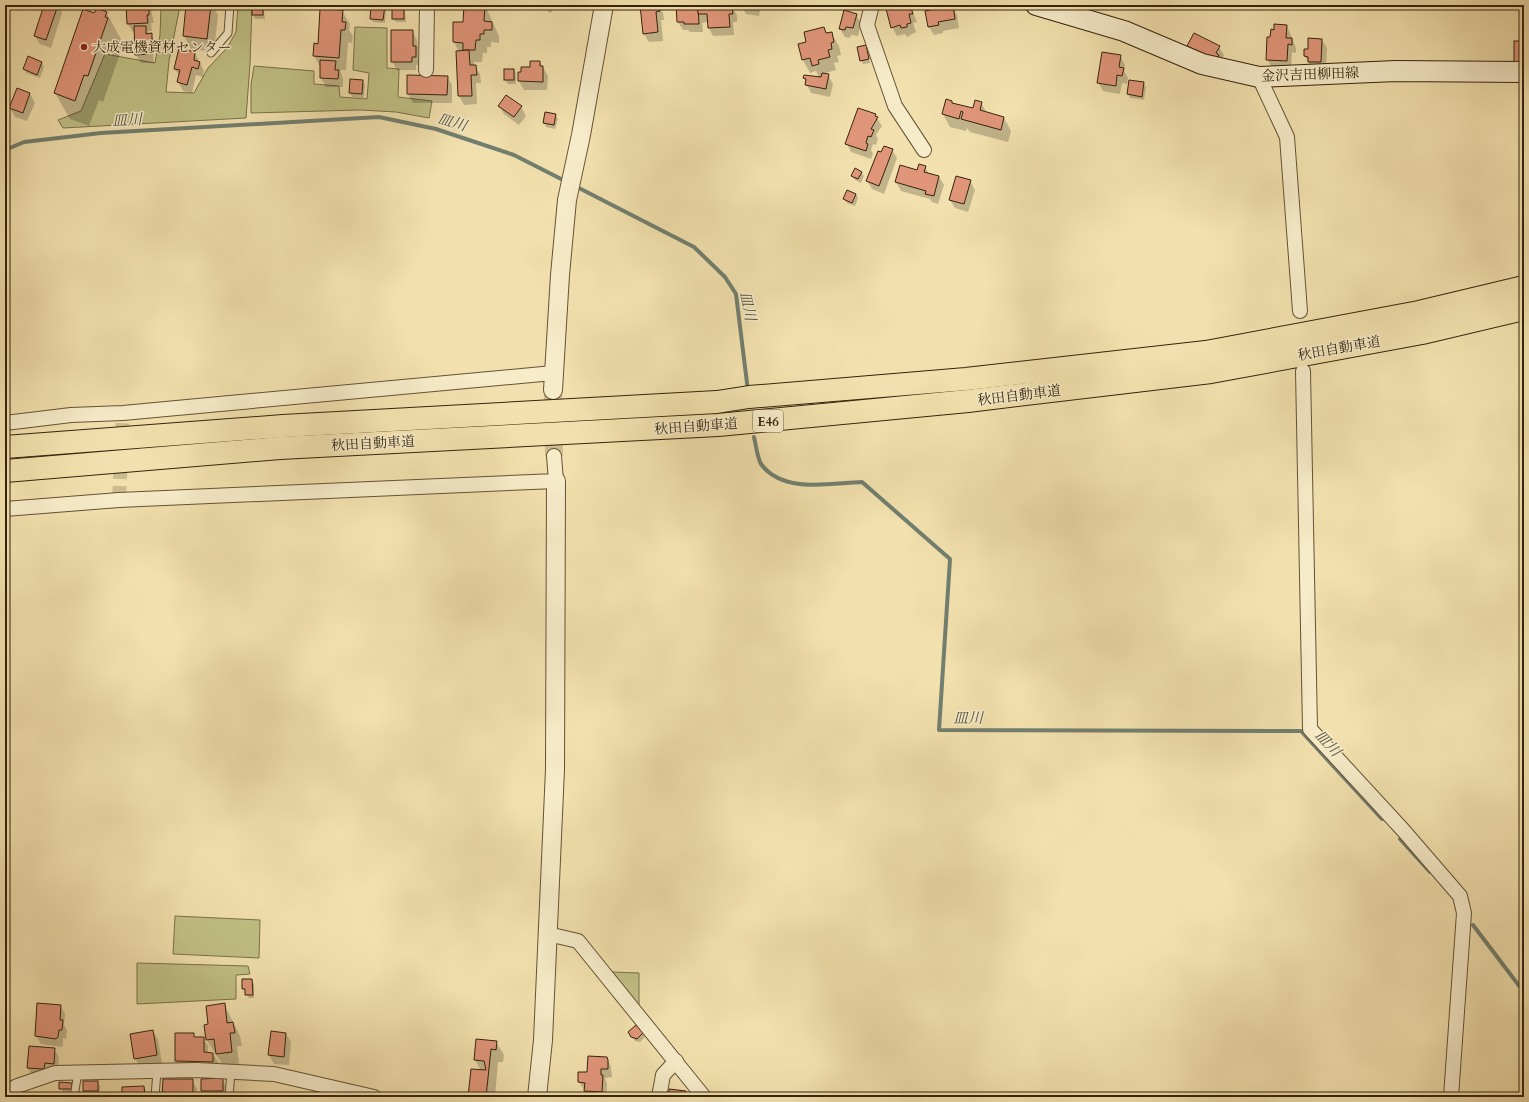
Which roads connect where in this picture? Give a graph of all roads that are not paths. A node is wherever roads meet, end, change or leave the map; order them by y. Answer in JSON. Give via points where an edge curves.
{"nodes":[{"id":1,"x":230,"y":5,"type":"edge"},
{"id":2,"x":427,"y":5,"type":"edge"},
{"id":3,"x":604,"y":5,"type":"edge"},
{"id":4,"x":872,"y":5,"type":"edge"},
{"id":5,"x":1036,"y":5,"type":"edge"},
{"id":6,"x":211,"y":53,"type":"dead end"},
{"id":7,"x":426,"y":70,"type":"dead end"},
{"id":8,"x":1524,"y":72,"type":"edge"},
{"id":9,"x":1259,"y":77,"type":"junction"},
{"id":10,"x":924,"y":150,"type":"dead end"},
{"id":11,"x":1524,"y":287,"type":"edge"},
{"id":12,"x":1524,"y":309,"type":"edge"},
{"id":13,"x":1300,"y":311,"type":"dead end"},
{"id":14,"x":1303,"y":371,"type":"dead end"},
{"id":15,"x":553,"y":382,"type":"joint"},
{"id":16,"x":5,"y":423,"type":"edge"},
{"id":17,"x":5,"y":447,"type":"edge"},
{"id":18,"x":554,"y":456,"type":"tunnel mouth"},
{"id":19,"x":5,"y":471,"type":"edge"},
{"id":20,"x":556,"y":481,"type":"junction"},
{"id":21,"x":5,"y":509,"type":"edge"},
{"id":22,"x":548,"y":934,"type":"junction"},
{"id":23,"x":676,"y":1061,"type":"junction"},
{"id":24,"x":157,"y":1071,"type":"junction"},
{"id":25,"x":78,"y":1072,"type":"junction"},
{"id":26,"x":231,"y":1072,"type":"junction"},
{"id":27,"x":5,"y":1094,"type":"edge"},
{"id":28,"x":74,"y":1097,"type":"edge"},
{"id":29,"x":155,"y":1097,"type":"edge"},
{"id":30,"x":229,"y":1097,"type":"edge"},
{"id":31,"x":374,"y":1097,"type":"edge"},
{"id":32,"x":538,"y":1097,"type":"edge"},
{"id":33,"x":658,"y":1097,"type":"edge"},
{"id":34,"x":704,"y":1097,"type":"edge"},
{"id":35,"x":1450,"y":1097,"type":"edge"}],
"edges":[{"from":1,"to":6,"type":"lane","via":[[228,33]]},
{"from":2,"to":7,"type":"street"},
{"from":3,"to":15,"type":"street","via":[[567,200]]},
{"from":4,"to":10,"type":"street","via":[[867,25],[895,106]]},
{"from":5,"to":9,"type":"main road","name":"金沢吉田柳田線","via":[[1124,31],[1202,64]]},
{"from":8,"to":9,"type":"main road","name":"金沢吉田柳田線","via":[[1396,71]]},
{"from":9,"to":13,"type":"street","via":[[1287,137]]},
{"from":11,"to":17,"type":"highway","name":"秋田自動車道","number":"E46","via":[[1419,312],[1206,352],[966,379],[749,397],[717,402],[291,426]]},
{"from":12,"to":19,"type":"highway","name":"秋田自動車道","number":"E46","via":[[1422,333],[1211,372],[968,401],[718,425],[280,448]]},
{"from":14,"to":35,"type":"street","via":[[1310,729],[1460,896],[1464,913]]},
{"from":15,"to":16,"type":"street","via":[[71,415]]},
{"from":18,"to":20,"type":"street"},
{"from":20,"to":21,"type":"street","via":[[119,500]]},
{"from":20,"to":22,"type":"street","via":[[555,769]]},
{"from":22,"to":23,"type":"street","via":[[578,941]]},
{"from":22,"to":32,"type":"street"},
{"from":23,"to":33,"type":"street","via":[[663,1075]]},
{"from":23,"to":34,"type":"street"},
{"from":24,"to":25,"type":"street"},
{"from":24,"to":26,"type":"street"},
{"from":24,"to":29,"type":"lane"},
{"from":25,"to":27,"type":"street","via":[[55,1073],[18,1086]]},
{"from":25,"to":28,"type":"lane"},
{"from":26,"to":30,"type":"lane"},
{"from":26,"to":31,"type":"street","via":[[274,1074]]}]}
